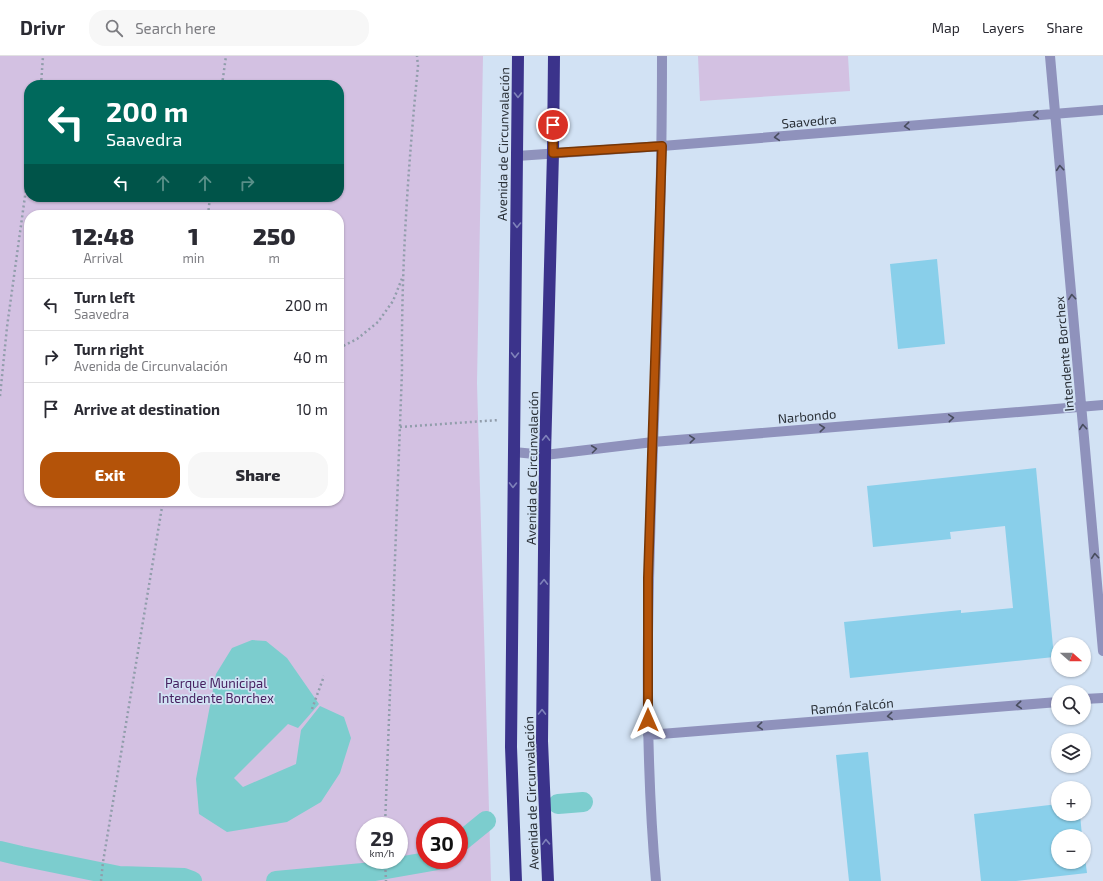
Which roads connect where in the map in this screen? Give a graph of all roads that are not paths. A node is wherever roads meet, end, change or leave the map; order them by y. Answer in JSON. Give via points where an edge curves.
{"nodes":[{"id":1,"x":518,"y":56,"type":"edge"},
{"id":2,"x":554,"y":56,"type":"edge"},
{"id":3,"x":662,"y":56,"type":"edge"},
{"id":4,"x":1050,"y":56,"type":"edge"},
{"id":5,"x":1103,"y":110,"type":"edge"},
{"id":6,"x":1055,"y":114,"type":"junction"},
{"id":7,"x":662,"y":146,"type":"junction"},
{"id":8,"x":553,"y":153,"type":"junction"},
{"id":9,"x":518,"y":156,"type":"junction"},
{"id":10,"x":1103,"y":405,"type":"edge"},
{"id":11,"x":1082,"y":407,"type":"junction"},
{"id":12,"x":653,"y":442,"type":"junction"},
{"id":13,"x":514,"y":452,"type":"junction"},
{"id":14,"x":545,"y":455,"type":"junction"},
{"id":15,"x":1103,"y":651,"type":"edge"},
{"id":16,"x":1103,"y":698,"type":"edge"},
{"id":17,"x":1091,"y":699,"type":"edge"},
{"id":18,"x":1051,"y":703,"type":"edge"},
{"id":19,"x":648,"y":736,"type":"junction"},
{"id":20,"x":516,"y":881,"type":"edge"},
{"id":21,"x":548,"y":881,"type":"edge"},
{"id":22,"x":656,"y":881,"type":"edge"}],
"edges":[{"from":1,"to":9,"type":"highway","name":"Avenida de Circunvalación","one_way":true},
{"from":2,"to":8,"type":"highway","name":"Avenida de Circunvalación"},
{"from":3,"to":7,"type":"street"},
{"from":4,"to":6,"type":"street","name":"Intendente Borchex"},
{"from":5,"to":6,"type":"street","name":"Saavedra"},
{"from":6,"to":7,"type":"street","name":"Saavedra","one_way":true},
{"from":11,"to":6,"type":"street","name":"Intendente Borchex","one_way":true},
{"from":7,"to":8,"type":"street","name":"Saavedra"},
{"from":7,"to":12,"type":"street"},
{"from":8,"to":9,"type":"street","name":"Saavedra"},
{"from":14,"to":8,"type":"highway","name":"Avenida de Circunvalación","one_way":true},
{"from":9,"to":13,"type":"highway","name":"Avenida de Circunvalación","one_way":true},
{"from":10,"to":11,"type":"street","name":"Narbondo"},
{"from":12,"to":11,"type":"street","name":"Narbondo","one_way":true},
{"from":15,"to":11,"type":"street","name":"Intendente Borchex","one_way":true},
{"from":14,"to":12,"type":"street","name":"Narbondo","one_way":true},
{"from":12,"to":19,"type":"street","via":[[648,578]]},
{"from":13,"to":14,"type":"street","name":"Narbondo"},
{"from":13,"to":20,"type":"highway","name":"Avenida de Circunvalación","one_way":true,"via":[[511,747]]},
{"from":21,"to":14,"type":"highway","name":"Avenida de Circunvalación","one_way":true,"via":[[542,741]]},
{"from":16,"to":17,"type":"street"},
{"from":18,"to":19,"type":"street","name":"Ramón Falcón","one_way":true},
{"from":19,"to":22,"type":"street"}]}
